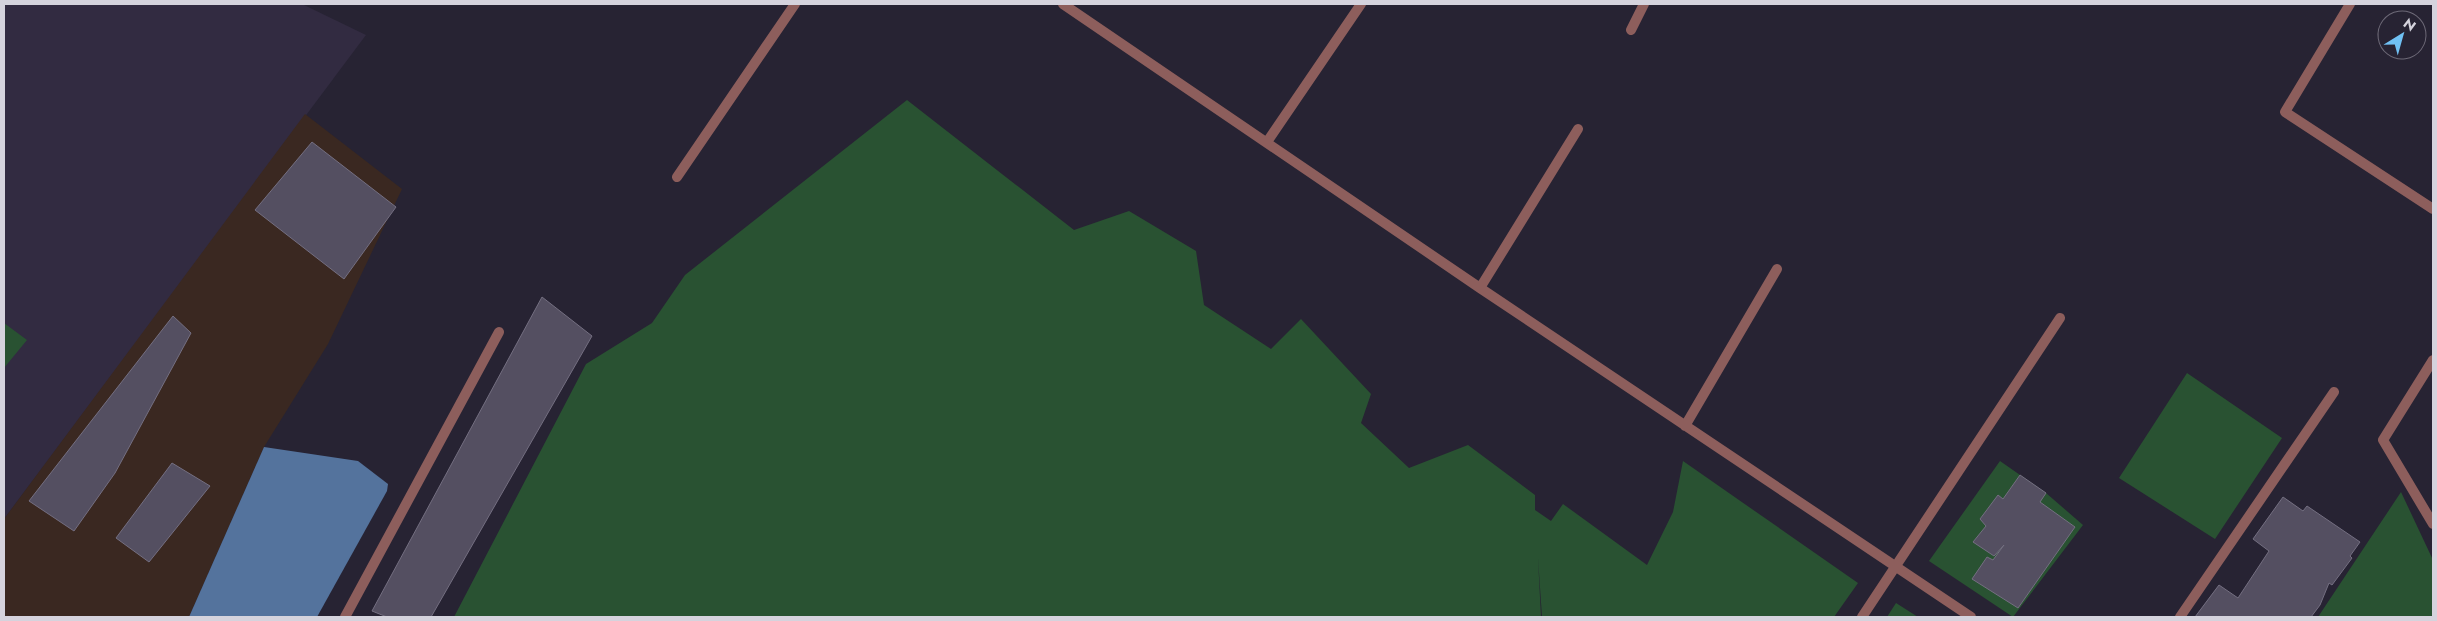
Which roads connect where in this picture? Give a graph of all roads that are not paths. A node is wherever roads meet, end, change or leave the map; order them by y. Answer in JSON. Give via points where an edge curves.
{"nodes":[{"id":1,"x":795,"y":4,"type":"edge"},
{"id":2,"x":1063,"y":4,"type":"edge"},
{"id":3,"x":1361,"y":4,"type":"edge"},
{"id":4,"x":1644,"y":4,"type":"edge"},
{"id":5,"x":2350,"y":4,"type":"edge"},
{"id":6,"x":1631,"y":30,"type":"dead end"},
{"id":7,"x":1578,"y":130,"type":"dead end"},
{"id":8,"x":1267,"y":142,"type":"junction"},
{"id":9,"x":677,"y":177,"type":"dead end"},
{"id":10,"x":2433,"y":209,"type":"edge"},
{"id":11,"x":1777,"y":269,"type":"dead end"},
{"id":12,"x":1480,"y":288,"type":"junction"},
{"id":13,"x":2060,"y":318,"type":"dead end"},
{"id":14,"x":499,"y":332,"type":"dead end"},
{"id":15,"x":2433,"y":360,"type":"edge"},
{"id":16,"x":2334,"y":392,"type":"dead end"},
{"id":17,"x":1685,"y":426,"type":"junction"},
{"id":18,"x":2433,"y":524,"type":"edge"},
{"id":19,"x":1896,"y":568,"type":"junction"},
{"id":20,"x":345,"y":617,"type":"edge"},
{"id":21,"x":1862,"y":617,"type":"edge"},
{"id":22,"x":1971,"y":617,"type":"edge"},
{"id":23,"x":2180,"y":617,"type":"edge"}],
"edges":[{"from":1,"to":9,"type":"street"},
{"from":2,"to":8,"type":"street"},
{"from":3,"to":8,"type":"street"},
{"from":4,"to":6,"type":"street"},
{"from":5,"to":10,"type":"street","via":[[2285,112]]},
{"from":7,"to":12,"type":"street"},
{"from":8,"to":12,"type":"street"},
{"from":11,"to":17,"type":"street"},
{"from":12,"to":17,"type":"street"},
{"from":13,"to":19,"type":"street"},
{"from":14,"to":20,"type":"street"},
{"from":15,"to":18,"type":"street","via":[[2383,440]]},
{"from":16,"to":23,"type":"street"},
{"from":17,"to":19,"type":"street"},
{"from":19,"to":21,"type":"street"},
{"from":19,"to":22,"type":"street"}]}
